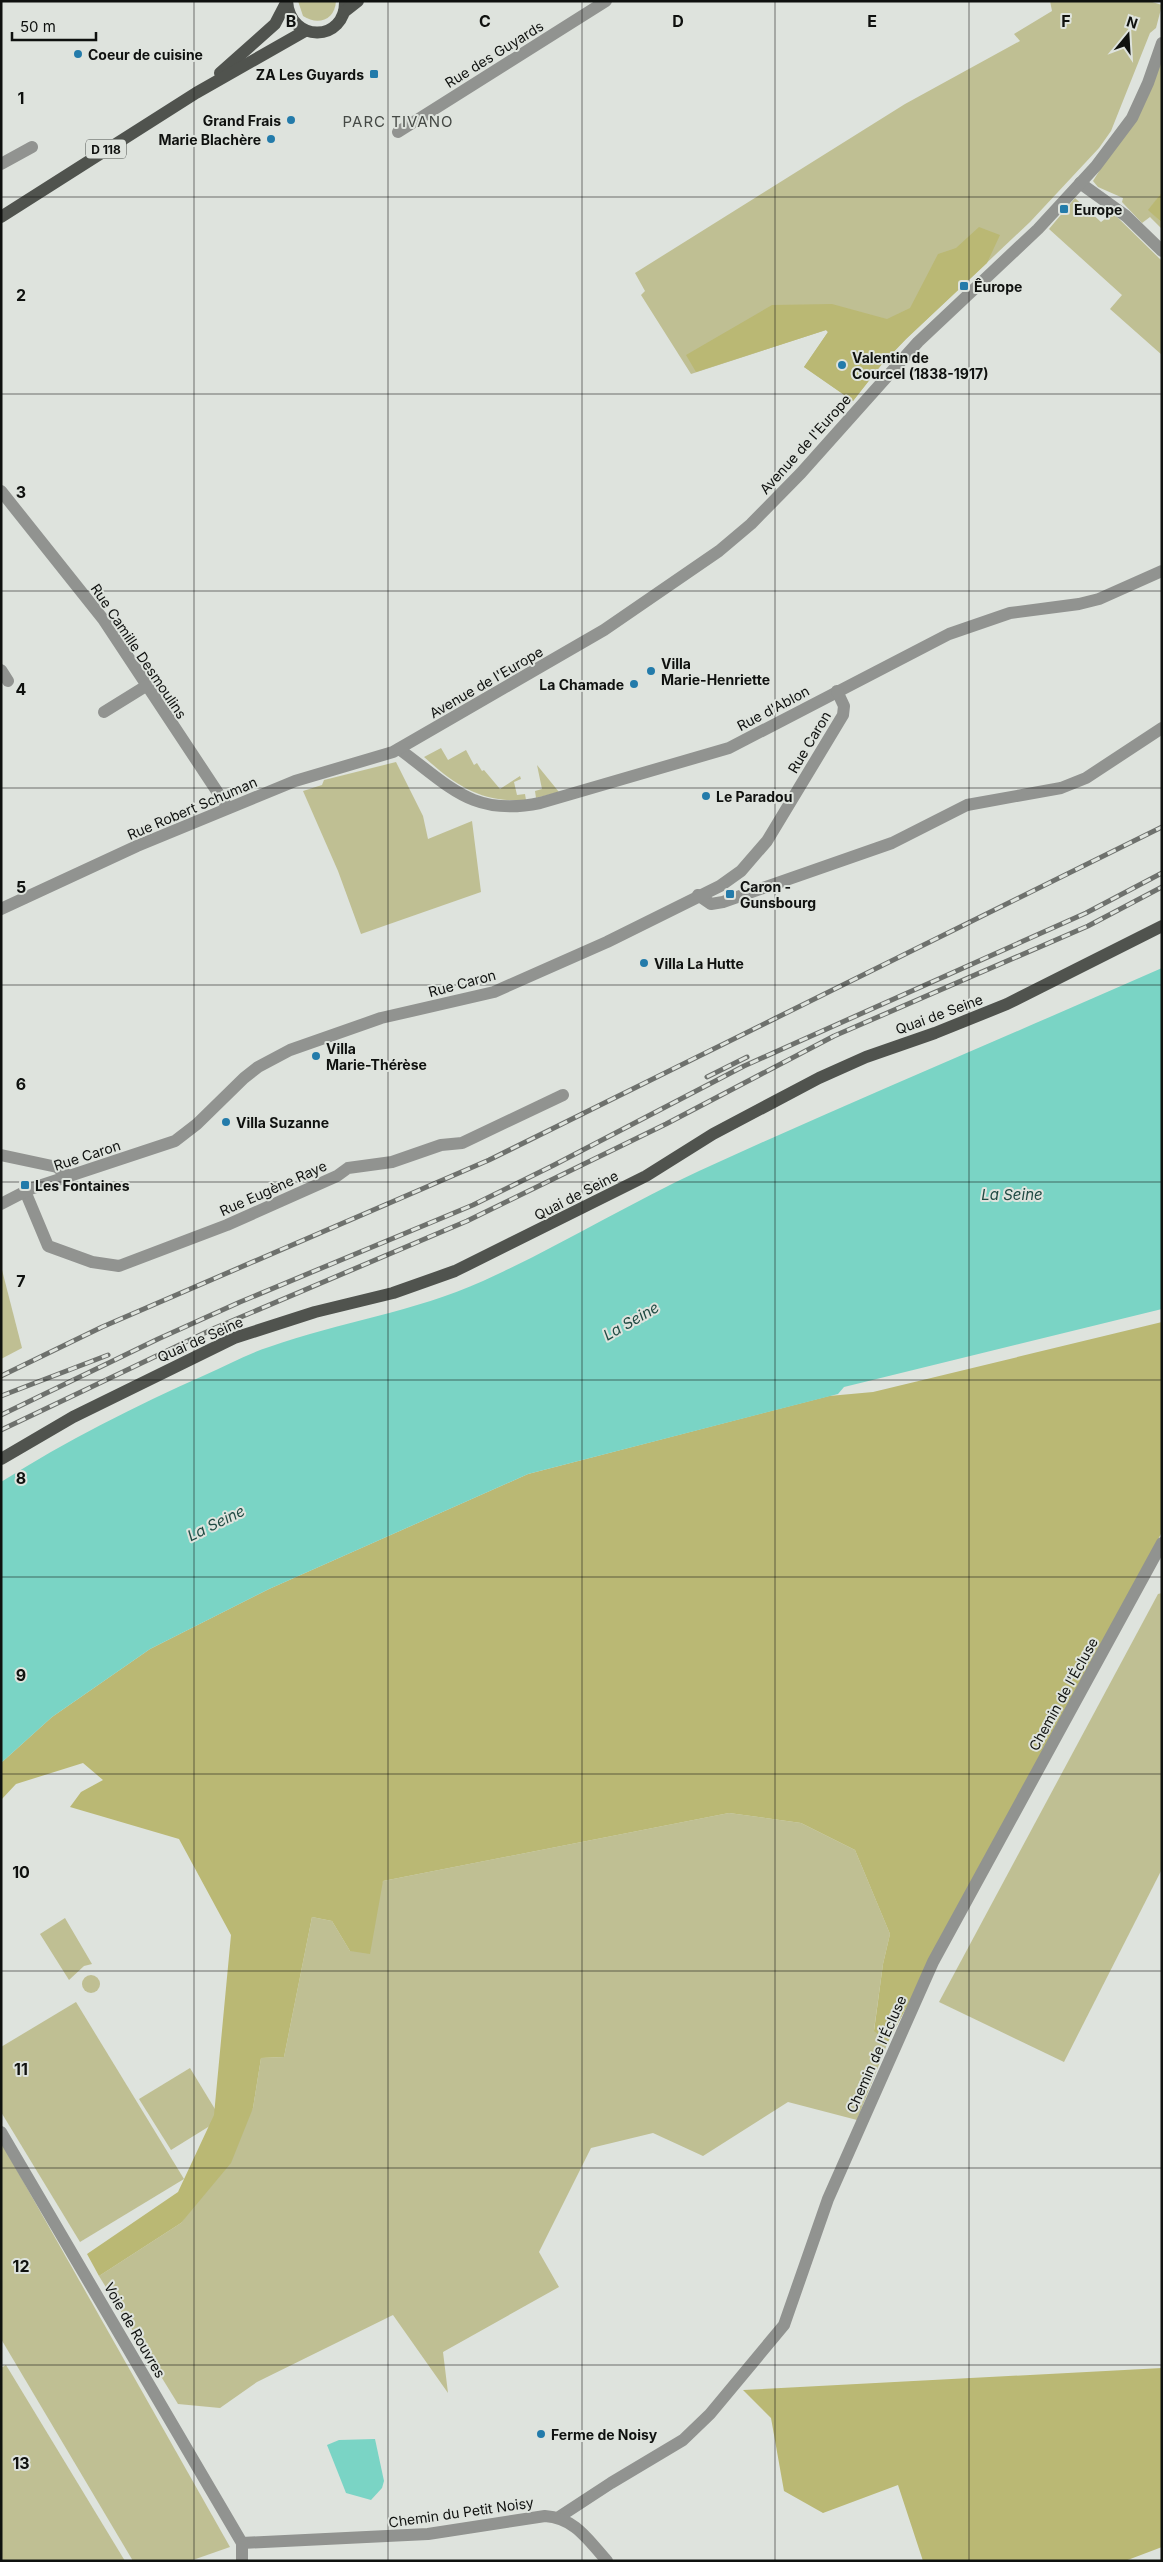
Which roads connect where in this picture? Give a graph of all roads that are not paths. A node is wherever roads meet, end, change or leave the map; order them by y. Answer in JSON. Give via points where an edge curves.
{"nodes":[{"id":1,"x":287,"y":1,"type":"edge"},
{"id":2,"x":358,"y":1,"type":"edge"},
{"id":3,"x":606,"y":1,"type":"edge"},
{"id":4,"x":344,"y":7,"type":"edge"},
{"id":5,"x":305,"y":31,"type":"junction"},
{"id":6,"x":1162,"y":43,"type":"edge"},
{"id":7,"x":196,"y":94,"type":"junction"},
{"id":8,"x":398,"y":132,"type":"dead end"},
{"id":9,"x":32,"y":147,"type":"dead end"},
{"id":10,"x":1,"y":164,"type":"edge"},
{"id":11,"x":1080,"y":183,"type":"junction"},
{"id":12,"x":1,"y":215,"type":"edge"},
{"id":13,"x":1162,"y":252,"type":"edge"},
{"id":14,"x":1,"y":491,"type":"edge"},
{"id":15,"x":1162,"y":571,"type":"edge"},
{"id":16,"x":146,"y":686,"type":"junction"},
{"id":17,"x":837,"y":691,"type":"junction"},
{"id":18,"x":104,"y":712,"type":"dead end"},
{"id":19,"x":1162,"y":728,"type":"edge"},
{"id":20,"x":399,"y":749,"type":"junction"},
{"id":21,"x":228,"y":808,"type":"junction"},
{"id":22,"x":698,"y":895,"type":"junction"},
{"id":23,"x":1,"y":909,"type":"edge"},
{"id":24,"x":1157,"y":928,"type":"edge"},
{"id":25,"x":563,"y":1095,"type":"dead end"},
{"id":26,"x":1,"y":1155,"type":"edge"},
{"id":27,"x":68,"y":1176,"type":"junction"},
{"id":28,"x":25,"y":1191,"type":"junction"},
{"id":29,"x":1,"y":1204,"type":"edge"},
{"id":30,"x":1,"y":1459,"type":"edge"},
{"id":31,"x":1162,"y":1543,"type":"edge"},
{"id":32,"x":1,"y":2132,"type":"edge"},
{"id":33,"x":559,"y":2517,"type":"junction"},
{"id":34,"x":242,"y":2543,"type":"junction"},
{"id":35,"x":242,"y":2561,"type":"edge"},
{"id":36,"x":607,"y":2561,"type":"edge"}],
"edges":[{"from":1,"to":5,"type":"main road","via":[[290,18]]},
{"from":1,"to":7,"type":"main road","number":"D 118","via":[[276,24]]},
{"from":2,"to":4,"type":"main road"},
{"from":3,"to":8,"type":"street","name":"Rue des Guyards"},
{"from":4,"to":5,"type":"main road","via":[[337,24],[331,29],[314,33]]},
{"from":5,"to":7,"type":"main road","number":"D 118"},
{"from":6,"to":11,"type":"street","name":"Avenue de l'Europe","via":[[1132,118]]},
{"from":7,"to":12,"type":"main road","number":"D 118"},
{"from":9,"to":10,"type":"street"},
{"from":11,"to":13,"type":"street","via":[[1119,210]]},
{"from":11,"to":20,"type":"street","name":"Avenue de l'Europe","via":[[1038,229],[918,342],[801,474],[719,551],[604,630]]},
{"from":14,"to":16,"type":"street","name":"Rue Camille Desmoulins","via":[[103,619]]},
{"from":15,"to":17,"type":"street","name":"Rue d'Ablon","via":[[1099,599],[1010,613],[981,622],[949,634]]},
{"from":16,"to":18,"type":"street"},
{"from":16,"to":21,"type":"street","name":"Rue Camille Desmoulins"},
{"from":17,"to":20,"type":"street","name":"Rue d'Ablon","via":[[718,752],[520,807],[496,807],[468,798]]},
{"from":17,"to":22,"type":"street","name":"Rue Caron","via":[[844,706],[843,715],[767,841],[741,871],[720,886]]},
{"from":19,"to":22,"type":"street","via":[[1099,771],[1061,788],[967,805],[892,843],[722,902],[711,904]]},
{"from":20,"to":21,"type":"street","name":"Rue Robert Schuman","via":[[294,781]]},
{"from":21,"to":23,"type":"street","name":"Rue Robert Schuman"},
{"from":22,"to":27,"type":"street","name":"Rue Caron","via":[[607,942],[494,992],[381,1018],[290,1050],[244,1078],[175,1141]]},
{"from":24,"to":30,"type":"main road","name":"Quai de Seine","via":[[1007,1004],[819,1078],[720,1130],[646,1176],[455,1272],[234,1338],[97,1405]]},
{"from":25,"to":28,"type":"street","name":"Rue Eugène Raye","via":[[462,1143],[441,1144],[392,1162],[348,1168],[337,1176],[227,1225],[119,1266],[92,1262],[48,1246]]},
{"from":26,"to":27,"type":"street","via":[[57,1166]]},
{"from":27,"to":28,"type":"street","name":"Rue Caron"},
{"from":28,"to":29,"type":"street","name":"Rue Caron"},
{"from":31,"to":33,"type":"street","name":"Chemin de l'Écluse","via":[[933,1962],[828,2199],[784,2325],[710,2414],[683,2440]]},
{"from":32,"to":34,"type":"street","name":"Voie de Rouvres"},
{"from":33,"to":34,"type":"street","name":"Chemin du Petit Noisy","via":[[545,2516],[428,2534]]},
{"from":33,"to":36,"type":"street","via":[[573,2524]]},
{"from":34,"to":35,"type":"street"}]}
